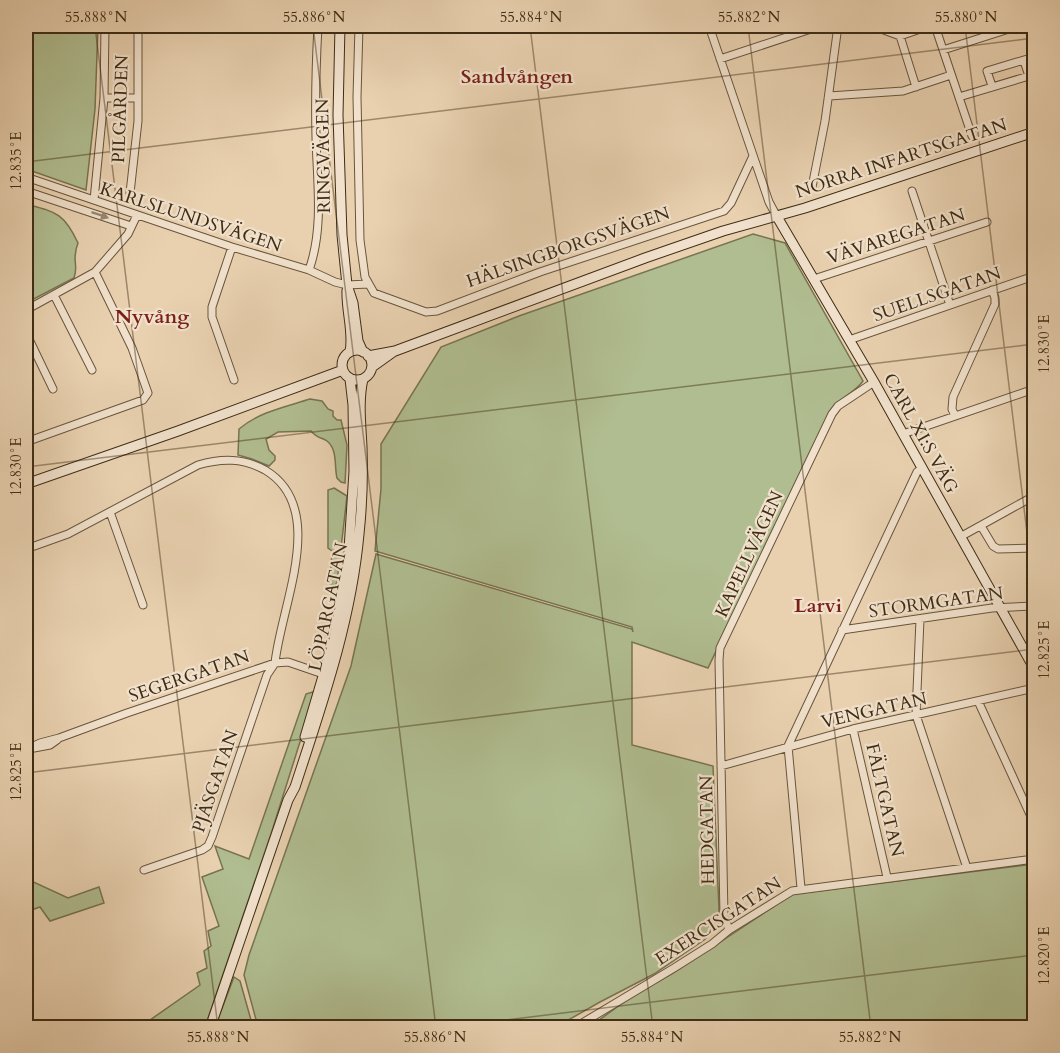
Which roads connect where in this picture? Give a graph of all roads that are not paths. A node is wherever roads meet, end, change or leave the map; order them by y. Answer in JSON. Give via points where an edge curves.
{"nodes":[{"id":1,"x":105,"y":26,"type":"edge"},
{"id":2,"x":138,"y":26,"type":"edge"},
{"id":3,"x":318,"y":26,"type":"edge"},
{"id":4,"x":340,"y":26,"type":"edge"},
{"id":5,"x":359,"y":26,"type":"edge"},
{"id":6,"x":709,"y":26,"type":"edge"},
{"id":7,"x":820,"y":26,"type":"edge"},
{"id":8,"x":838,"y":26,"type":"edge"},
{"id":9,"x":873,"y":26,"type":"edge"},
{"id":10,"x":929,"y":26,"type":"edge"},
{"id":11,"x":935,"y":26,"type":"edge"},
{"id":12,"x":1018,"y":26,"type":"edge"},
{"id":13,"x":900,"y":36,"type":"junction"},
{"id":14,"x":943,"y":50,"type":"junction"},
{"id":15,"x":1035,"y":57,"type":"edge"},
{"id":16,"x":720,"y":58,"type":"junction"},
{"id":17,"x":1024,"y":61,"type":"junction"},
{"id":18,"x":951,"y":75,"type":"junction"},
{"id":19,"x":992,"y":86,"type":"junction"},
{"id":20,"x":916,"y":87,"type":"junction"},
{"id":21,"x":829,"y":96,"type":"junction"},
{"id":22,"x":959,"y":97,"type":"junction"},
{"id":23,"x":104,"y":98,"type":"junction"},
{"id":24,"x":138,"y":98,"type":"junction"},
{"id":25,"x":1035,"y":132,"type":"edge"},
{"id":26,"x":972,"y":136,"type":"dead end"},
{"id":27,"x":753,"y":156,"type":"junction"},
{"id":28,"x":26,"y":177,"type":"edge"},
{"id":29,"x":812,"y":187,"type":"dead end"},
{"id":30,"x":26,"y":191,"type":"edge"},
{"id":31,"x":912,"y":191,"type":"dead end"},
{"id":32,"x":72,"y":193,"type":"junction"},
{"id":33,"x":130,"y":193,"type":"dead end"},
{"id":34,"x":94,"y":200,"type":"junction"},
{"id":35,"x":68,"y":205,"type":"junction"},
{"id":36,"x":137,"y":215,"type":"junction"},
{"id":37,"x":776,"y":215,"type":"junction"},
{"id":38,"x":987,"y":222,"type":"dead end"},
{"id":39,"x":131,"y":226,"type":"junction"},
{"id":40,"x":930,"y":242,"type":"junction"},
{"id":41,"x":232,"y":247,"type":"junction"},
{"id":42,"x":309,"y":270,"type":"junction"},
{"id":43,"x":95,"y":272,"type":"junction"},
{"id":44,"x":1035,"y":276,"type":"edge"},
{"id":45,"x":814,"y":279,"type":"junction"},
{"id":46,"x":368,"y":284,"type":"junction"},
{"id":47,"x":347,"y":285,"type":"junction"},
{"id":48,"x":992,"y":290,"type":"junction"},
{"id":49,"x":54,"y":295,"type":"junction"},
{"id":50,"x":950,"y":305,"type":"junction"},
{"id":51,"x":26,"y":310,"type":"edge"},
{"id":52,"x":26,"y":333,"type":"edge"},
{"id":53,"x":849,"y":340,"type":"junction"},
{"id":54,"x":395,"y":351,"type":"junction"},
{"id":55,"x":350,"y":352,"type":"junction"},
{"id":56,"x":365,"y":354,"type":"junction"},
{"id":57,"x":372,"y":367,"type":"junction"},
{"id":58,"x":92,"y":370,"type":"dead end"},
{"id":59,"x":343,"y":370,"type":"junction"},
{"id":60,"x":350,"y":379,"type":"junction"},
{"id":61,"x":363,"y":379,"type":"junction"},
{"id":62,"x":234,"y":380,"type":"dead end"},
{"id":63,"x":874,"y":382,"type":"junction"},
{"id":64,"x":53,"y":389,"type":"dead end"},
{"id":65,"x":1035,"y":389,"type":"edge"},
{"id":66,"x":955,"y":416,"type":"junction"},
{"id":67,"x":903,"y":434,"type":"junction"},
{"id":68,"x":26,"y":442,"type":"edge"},
{"id":69,"x":922,"y":468,"type":"junction"},
{"id":70,"x":26,"y":484,"type":"edge"},
{"id":71,"x":1035,"y":496,"type":"edge"},
{"id":72,"x":110,"y":512,"type":"junction"},
{"id":73,"x":981,"y":526,"type":"junction"},
{"id":74,"x":960,"y":537,"type":"junction"},
{"id":75,"x":1035,"y":548,"type":"edge"},
{"id":76,"x":26,"y":549,"type":"edge"},
{"id":77,"x":143,"y":605,"type":"dead end"},
{"id":78,"x":1035,"y":606,"type":"edge"},
{"id":79,"x":1000,"y":607,"type":"junction"},
{"id":80,"x":920,"y":620,"type":"junction"},
{"id":81,"x":842,"y":630,"type":"junction"},
{"id":82,"x":276,"y":663,"type":"junction"},
{"id":83,"x":1035,"y":668,"type":"edge"},
{"id":84,"x":327,"y":675,"type":"junction"},
{"id":85,"x":1035,"y":688,"type":"edge"},
{"id":86,"x":978,"y":700,"type":"junction"},
{"id":87,"x":916,"y":715,"type":"junction"},
{"id":88,"x":853,"y":729,"type":"junction"},
{"id":89,"x":788,"y":746,"type":"junction"},
{"id":90,"x":29,"y":749,"type":"edge"},
{"id":91,"x":721,"y":766,"type":"junction"},
{"id":92,"x":1035,"y":823,"type":"edge"},
{"id":93,"x":1035,"y":858,"type":"edge"},
{"id":94,"x":967,"y":868,"type":"junction"},
{"id":95,"x":144,"y":870,"type":"dead end"},
{"id":96,"x":887,"y":877,"type":"junction"},
{"id":97,"x":801,"y":888,"type":"junction"},
{"id":98,"x":729,"y":930,"type":"junction"},
{"id":99,"x":210,"y":1028,"type":"edge"},
{"id":100,"x":574,"y":1028,"type":"edge"}],
"edges":[{"from":1,"to":23,"type":"street"},
{"from":2,"to":24,"type":"street","name":"PILGÅRDEN"},
{"from":3,"to":42,"type":"street","name":"RINGVÄGEN","via":[[318,209]]},
{"from":4,"to":47,"type":"street","name":"RINGVÄGEN","via":[[339,155]]},
{"from":5,"to":46,"type":"street","name":"RINGVÄGEN","via":[[358,192],[363,266]]},
{"from":6,"to":16,"type":"street"},
{"from":7,"to":16,"type":"street"},
{"from":8,"to":21,"type":"street"},
{"from":9,"to":13,"type":"street"},
{"from":10,"to":13,"type":"street"},
{"from":11,"to":14,"type":"street"},
{"from":12,"to":14,"type":"street"},
{"from":13,"to":20,"type":"street"},
{"from":14,"to":18,"type":"street"},
{"from":15,"to":17,"type":"street"},
{"from":16,"to":27,"type":"street"},
{"from":17,"to":19,"type":"street","via":[[1029,76]]},
{"from":17,"to":19,"type":"street","via":[[987,71]]},
{"from":18,"to":20,"type":"street"},
{"from":18,"to":22,"type":"street"},
{"from":19,"to":22,"type":"street"},
{"from":20,"to":21,"type":"street"},
{"from":21,"to":29,"type":"street"},
{"from":22,"to":26,"type":"street"},
{"from":23,"to":24,"type":"street"},
{"from":23,"to":34,"type":"street"},
{"from":24,"to":33,"type":"street","name":"PILGÅRDEN"},
{"from":25,"to":37,"type":"street","name":"NORRA INFARTSGATAN"},
{"from":27,"to":37,"type":"street"},
{"from":27,"to":46,"type":"street","name":"HÄLSINGBORGSVÄGEN","via":[[724,211],[437,311],[426,312],[374,293]]},
{"from":28,"to":32,"type":"street","name":"KARLSLUNDSVÄGEN"},
{"from":30,"to":35,"type":"street","name":"KARLSLUNDSVÄGEN"},
{"from":31,"to":40,"type":"street"},
{"from":32,"to":34,"type":"street","name":"KARLSLUNDSVÄGEN"},
{"from":32,"to":35,"type":"street"},
{"from":34,"to":36,"type":"street","name":"KARLSLUNDSVÄGEN"},
{"from":35,"to":39,"type":"street","name":"KARLSLUNDSVÄGEN","one_way":true},
{"from":36,"to":39,"type":"street"},
{"from":36,"to":41,"type":"street","name":"KARLSLUNDSVÄGEN"},
{"from":37,"to":45,"type":"street","name":"CARL XI:S VÄG"},
{"from":37,"to":54,"type":"street","name":"HÄLSINGBORGSVÄGEN","via":[[623,266]]},
{"from":38,"to":40,"type":"street","name":"VÄVAREGATAN"},
{"from":39,"to":43,"type":"street"},
{"from":40,"to":45,"type":"street","name":"VÄVAREGATAN"},
{"from":40,"to":50,"type":"street"},
{"from":41,"to":42,"type":"street","name":"KARLSLUNDSVÄGEN"},
{"from":41,"to":62,"type":"street","via":[[212,317]]},
{"from":42,"to":47,"type":"street","name":"KARLSLUNDSVÄGEN"},
{"from":43,"to":49,"type":"street"},
{"from":43,"to":68,"type":"street","via":[[132,348],[148,393],[143,400]]},
{"from":44,"to":48,"type":"street","name":"SUELLSGATAN"},
{"from":45,"to":53,"type":"street","name":"CARL XI:S VÄG"},
{"from":46,"to":47,"type":"street"},
{"from":47,"to":55,"type":"street","name":"RINGVÄGEN"},
{"from":47,"to":56,"type":"street","name":"RINGVÄGEN","via":[[358,342]]},
{"from":48,"to":50,"type":"street","name":"SUELLSGATAN"},
{"from":48,"to":66,"type":"street","via":[[994,304],[953,397]]},
{"from":49,"to":51,"type":"street"},
{"from":49,"to":58,"type":"street"},
{"from":50,"to":53,"type":"street","name":"SUELLSGATAN"},
{"from":52,"to":64,"type":"street"},
{"from":53,"to":63,"type":"street","name":"CARL XI:S VÄG"},
{"from":54,"to":56,"type":"street","name":"HÄLSINGBORGSVÄGEN"},
{"from":54,"to":57,"type":"street","name":"HÄLSINGBORGSVÄGEN"},
{"from":55,"to":56,"type":"street"},
{"from":55,"to":59,"type":"street","via":[[343,361]]},
{"from":56,"to":57,"type":"street"},
{"from":57,"to":61,"type":"street"},
{"from":59,"to":60,"type":"street"},
{"from":59,"to":70,"type":"street"},
{"from":60,"to":61,"type":"street"},
{"from":60,"to":84,"type":"street","name":"LÖPARGATAN","via":[[354,471],[348,565]]},
{"from":61,"to":84,"type":"street","name":"LÖPARGATAN","via":[[358,544],[349,603]]},
{"from":63,"to":67,"type":"street","name":"CARL XI:S VÄG"},
{"from":63,"to":91,"type":"street","name":"KAPELLVÄGEN","via":[[832,414],[720,648]]},
{"from":65,"to":66,"type":"street"},
{"from":66,"to":67,"type":"street"},
{"from":67,"to":69,"type":"street","name":"CARL XI:S VÄG"},
{"from":69,"to":74,"type":"street","name":"CARL XI:S VÄG"},
{"from":69,"to":81,"type":"street"},
{"from":71,"to":73,"type":"street"},
{"from":72,"to":76,"type":"street","name":"PJÄSGATAN","via":[[68,534]]},
{"from":72,"to":77,"type":"street"},
{"from":72,"to":82,"type":"street","name":"PJÄSGATAN","via":[[181,474],[221,460],[244,461],[278,480],[293,500],[299,527]]},
{"from":73,"to":74,"type":"street"},
{"from":73,"to":75,"type":"street","via":[[998,549]]},
{"from":74,"to":79,"type":"street","name":"CARL XI:S VÄG"},
{"from":78,"to":79,"type":"street","name":"STORMGATAN"},
{"from":79,"to":80,"type":"street","name":"STORMGATAN"},
{"from":79,"to":83,"type":"street","name":"CARL XI:S VÄG"},
{"from":80,"to":81,"type":"street","name":"STORMGATAN"},
{"from":80,"to":87,"type":"street"},
{"from":81,"to":89,"type":"street"},
{"from":82,"to":84,"type":"street","name":"SEGERGATAN","via":[[288,662]]},
{"from":82,"to":90,"type":"street","name":"SEGERGATAN","via":[[127,713],[59,738],[50,745]]},
{"from":82,"to":95,"type":"street","name":"PJÄSGATAN","via":[[267,675],[208,846]]},
{"from":84,"to":99,"type":"street","name":"LÖPARGATAN"},
{"from":85,"to":86,"type":"street","name":"VENGATAN"},
{"from":86,"to":87,"type":"street","name":"VENGATAN"},
{"from":86,"to":92,"type":"street"},
{"from":87,"to":88,"type":"street","name":"VENGATAN"},
{"from":87,"to":94,"type":"street"},
{"from":88,"to":89,"type":"street","name":"VENGATAN"},
{"from":88,"to":96,"type":"street","name":"FÄLTGATAN"},
{"from":89,"to":91,"type":"street","name":"VENGATAN"},
{"from":89,"to":97,"type":"street"},
{"from":91,"to":98,"type":"street","name":"HEDGATAN","via":[[724,916]]},
{"from":93,"to":94,"type":"street","name":"EXERCISGATAN"},
{"from":94,"to":96,"type":"street","name":"EXERCISGATAN"},
{"from":96,"to":97,"type":"street","name":"EXERCISGATAN"},
{"from":97,"to":98,"type":"street","name":"EXERCISGATAN"},
{"from":98,"to":100,"type":"street","name":"EXERCISGATAN"}]}
